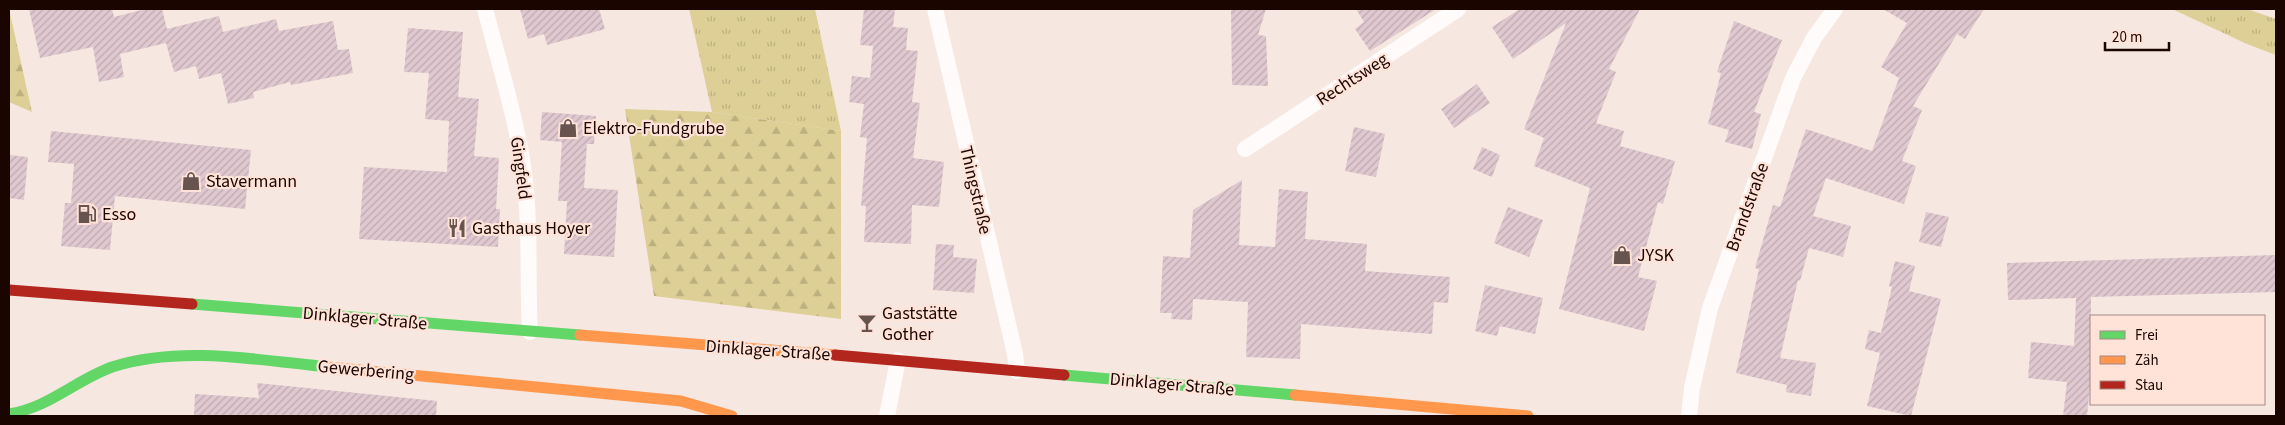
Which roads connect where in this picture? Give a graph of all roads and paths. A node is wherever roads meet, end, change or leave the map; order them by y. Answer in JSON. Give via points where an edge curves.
{"nodes":[{"id":1,"x":485,"y":9,"type":"edge"},
{"id":2,"x":935,"y":9,"type":"edge"},
{"id":3,"x":1458,"y":9,"type":"edge"},
{"id":4,"x":1835,"y":9,"type":"edge"},
{"id":5,"x":1245,"y":149,"type":"dead end"},
{"id":6,"x":9,"y":290,"type":"edge"},
{"id":7,"x":530,"y":332,"type":"junction"},
{"id":8,"x":898,"y":360,"type":"junction"},
{"id":9,"x":1017,"y":370,"type":"junction"},
{"id":10,"x":9,"y":414,"type":"edge"},
{"id":11,"x":732,"y":416,"type":"edge"},
{"id":12,"x":887,"y":416,"type":"edge"},
{"id":13,"x":1528,"y":416,"type":"edge"},
{"id":14,"x":1689,"y":416,"type":"edge"}],
"edges":[{"from":1,"to":7,"type":"street","name":"Gingfeld","via":[[524,174]]},
{"from":2,"to":9,"type":"street","name":"Thingstraße"},
{"from":3,"to":5,"type":"street","name":"Rechtsweg"},
{"from":4,"to":14,"type":"street","name":"Brandstraße","via":[[1814,38],[1793,78],[1710,308]]},
{"from":6,"to":7,"type":"main road","name":"Dinklager Straße"},
{"from":7,"to":8,"type":"main road","name":"Dinklager Straße"},
{"from":8,"to":9,"type":"main road","name":"Dinklager Straße"},
{"from":8,"to":12,"type":"street"},
{"from":9,"to":13,"type":"main road","name":"Dinklager Straße"},
{"from":10,"to":11,"type":"main road","name":"Gewerbering","via":[[29,412],[98,373],[136,361],[172,356],[211,356],[613,393],[681,401]]}]}
